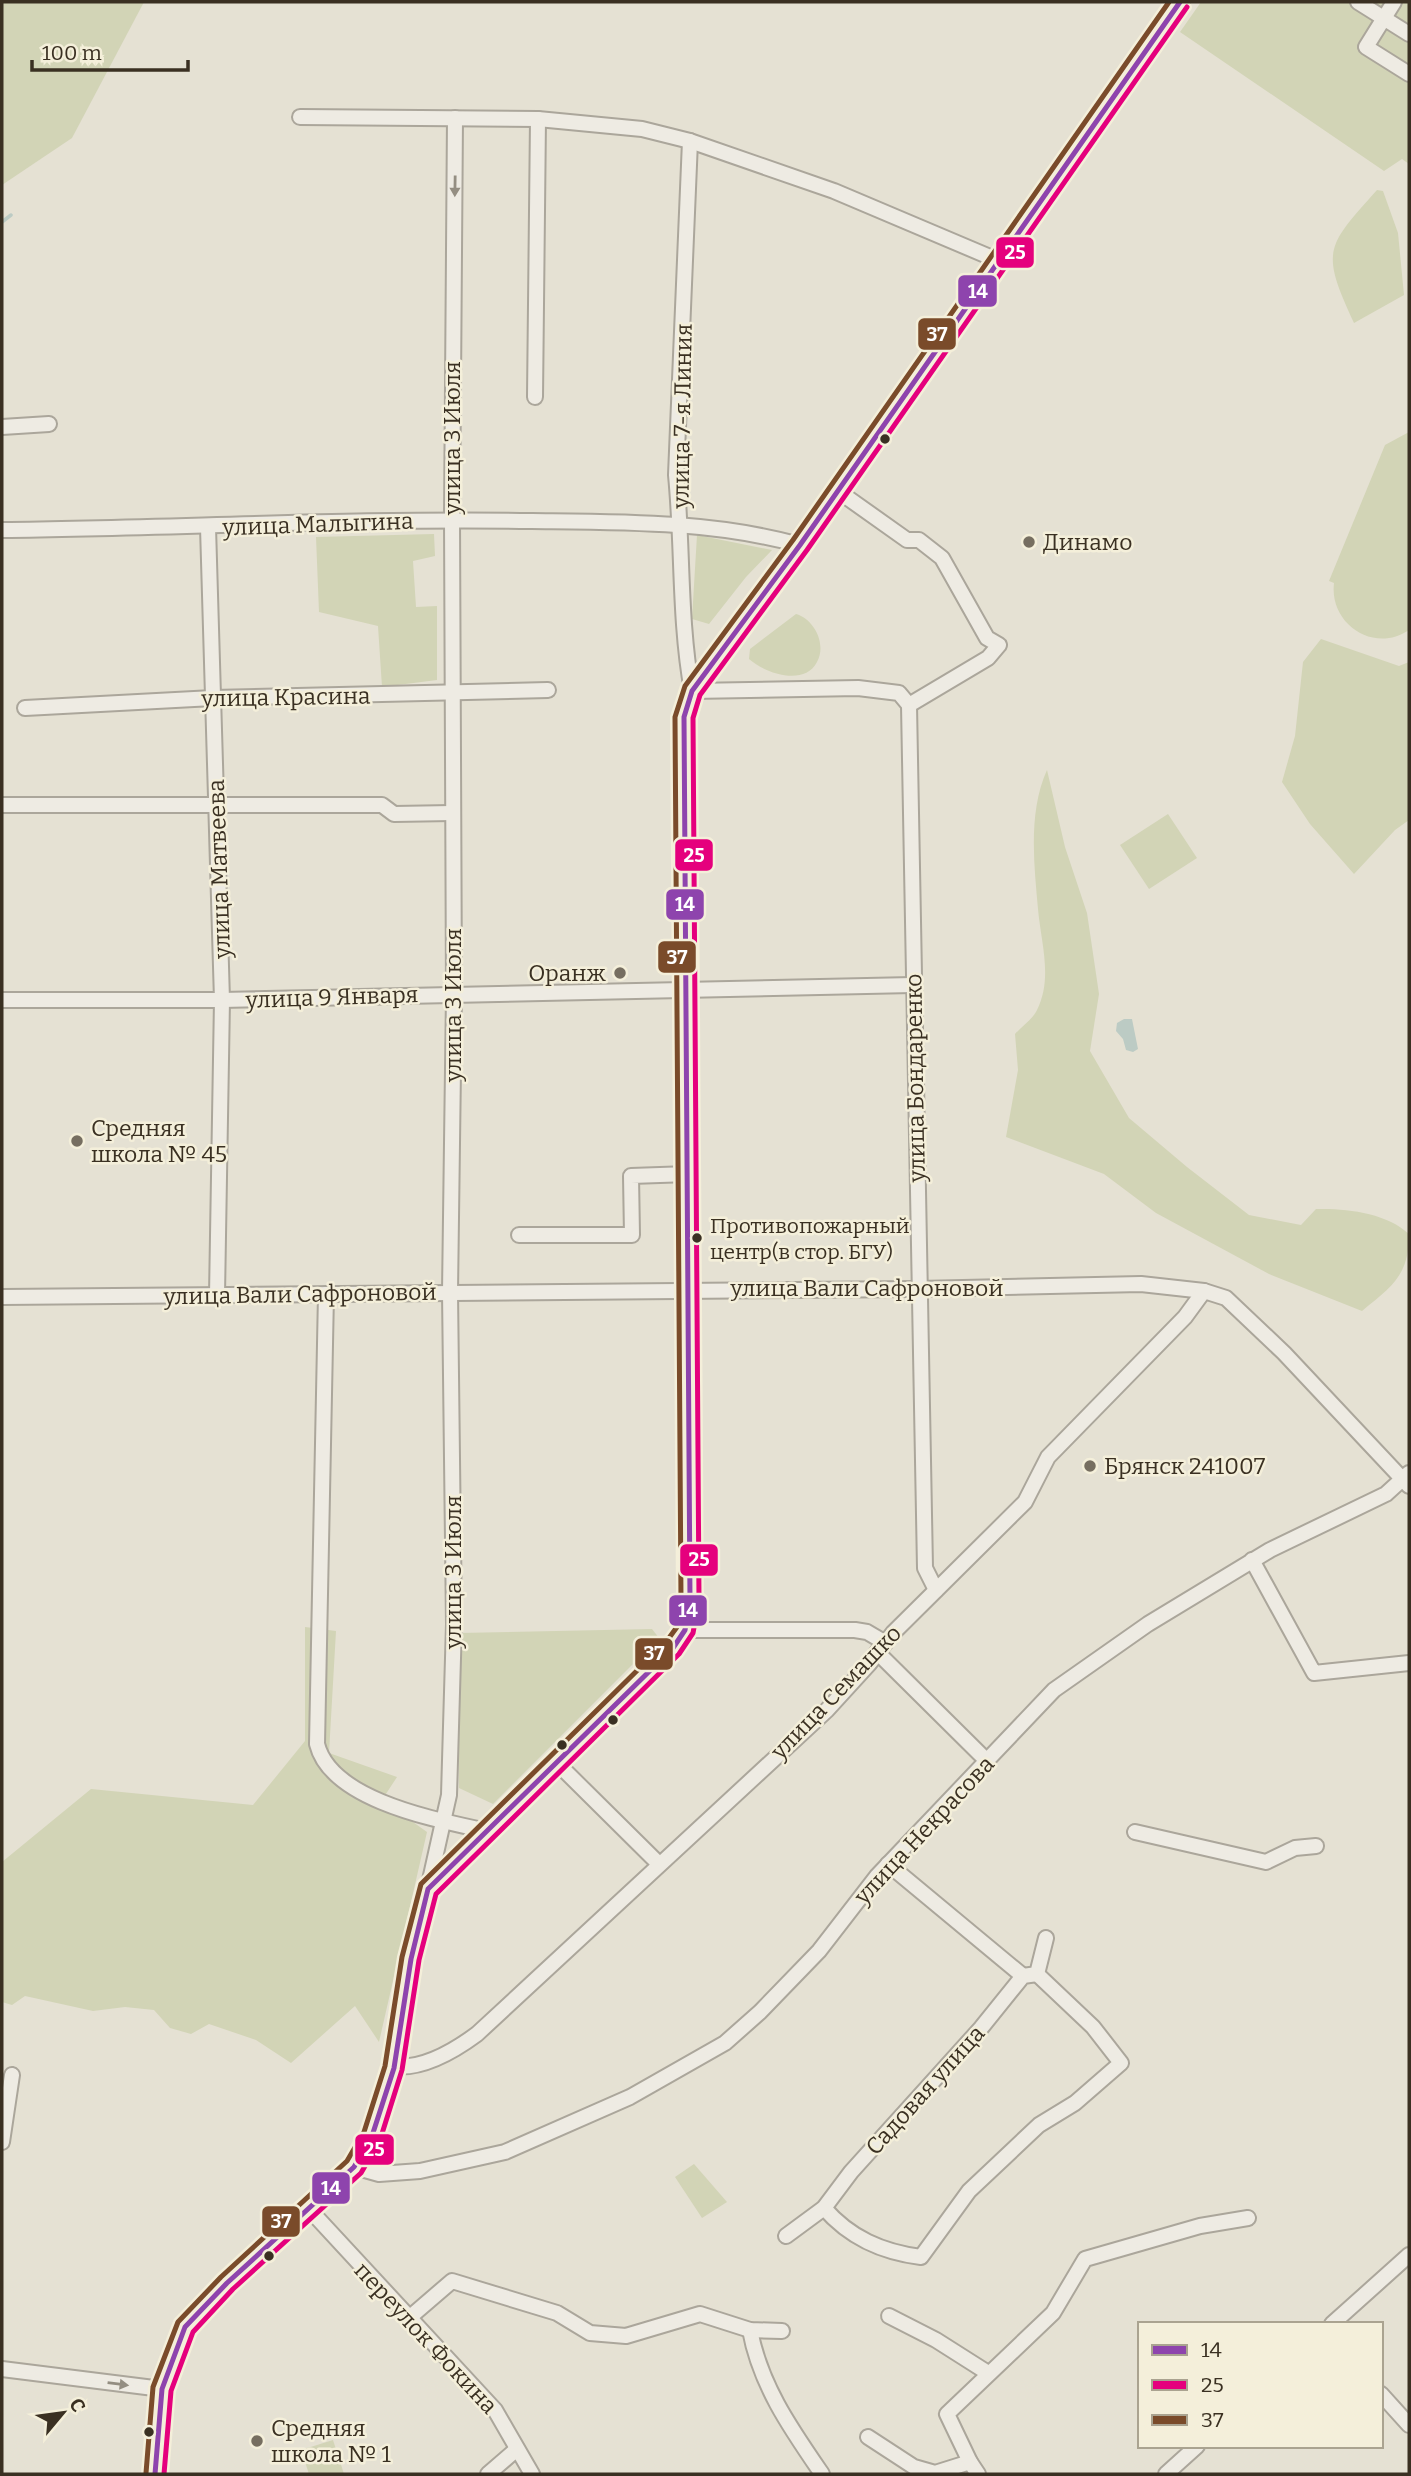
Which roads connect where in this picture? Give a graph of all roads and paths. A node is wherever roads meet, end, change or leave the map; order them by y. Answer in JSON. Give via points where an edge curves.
{"nodes":[{"id":1,"x":1180,"y":2,"type":"edge"},
{"id":2,"x":1358,"y":2,"type":"edge"},
{"id":3,"x":1394,"y":2,"type":"edge"},
{"id":4,"x":1384,"y":18,"type":"junction"},
{"id":5,"x":1409,"y":34,"type":"edge"},
{"id":6,"x":1409,"y":74,"type":"edge"},
{"id":7,"x":300,"y":117,"type":"dead end"},
{"id":8,"x":455,"y":118,"type":"junction"},
{"id":9,"x":538,"y":119,"type":"junction"},
{"id":10,"x":690,"y":141,"type":"junction"},
{"id":11,"x":997,"y":260,"type":"junction"},
{"id":12,"x":535,"y":397,"type":"dead end"},
{"id":13,"x":49,"y":424,"type":"dead end"},
{"id":14,"x":2,"y":427,"type":"edge"},
{"id":15,"x":838,"y":491,"type":"junction"},
{"id":16,"x":452,"y":519,"type":"junction"},
{"id":17,"x":681,"y":525,"type":"junction"},
{"id":18,"x":208,"y":527,"type":"junction"},
{"id":19,"x":2,"y":530,"type":"edge"},
{"id":20,"x":800,"y":545,"type":"junction"},
{"id":21,"x":548,"y":690,"type":"dead end"},
{"id":22,"x":692,"y":691,"type":"junction"},
{"id":23,"x":453,"y":693,"type":"junction"},
{"id":24,"x":213,"y":698,"type":"junction"},
{"id":25,"x":909,"y":705,"type":"junction"},
{"id":26,"x":25,"y":708,"type":"dead end"},
{"id":27,"x":2,"y":805,"type":"edge"},
{"id":28,"x":218,"y":806,"type":"junction"},
{"id":29,"x":452,"y":813,"type":"junction"},
{"id":30,"x":913,"y":985,"type":"junction"},
{"id":31,"x":688,"y":991,"type":"junction"},
{"id":32,"x":454,"y":993,"type":"junction"},
{"id":33,"x":2,"y":1000,"type":"edge"},
{"id":34,"x":222,"y":1000,"type":"junction"},
{"id":35,"x":689,"y":1174,"type":"junction"},
{"id":36,"x":519,"y":1236,"type":"dead end"},
{"id":37,"x":689,"y":1289,"type":"junction"},
{"id":38,"x":918,"y":1289,"type":"junction"},
{"id":39,"x":450,"y":1292,"type":"junction"},
{"id":40,"x":1205,"y":1292,"type":"junction"},
{"id":41,"x":326,"y":1294,"type":"junction"},
{"id":42,"x":217,"y":1295,"type":"junction"},
{"id":43,"x":2,"y":1297,"type":"edge"},
{"id":44,"x":1407,"y":1480,"type":"edge"},
{"id":45,"x":1252,"y":1560,"type":"junction"},
{"id":46,"x":936,"y":1590,"type":"junction"},
{"id":47,"x":685,"y":1630,"type":"junction"},
{"id":48,"x":881,"y":1647,"type":"junction"},
{"id":49,"x":1409,"y":1663,"type":"edge"},
{"id":50,"x":988,"y":1761,"type":"junction"},
{"id":51,"x":556,"y":1762,"type":"junction"},
{"id":52,"x":444,"y":1821,"type":"junction"},
{"id":53,"x":487,"y":1831,"type":"junction"},
{"id":54,"x":1135,"y":1832,"type":"dead end"},
{"id":55,"x":1316,"y":1846,"type":"dead end"},
{"id":56,"x":659,"y":1864,"type":"junction"},
{"id":57,"x":888,"y":1864,"type":"junction"},
{"id":58,"x":428,"y":1889,"type":"junction"},
{"id":59,"x":1045,"y":1938,"type":"dead end"},
{"id":60,"x":1030,"y":1975,"type":"junction"},
{"id":61,"x":393,"y":2066,"type":"junction"},
{"id":62,"x":12,"y":2075,"type":"dead end"},
{"id":63,"x":2,"y":2142,"type":"edge"},
{"id":64,"x":354,"y":2167,"type":"junction"},
{"id":65,"x":824,"y":2208,"type":"junction"},
{"id":66,"x":309,"y":2209,"type":"junction"},
{"id":67,"x":1248,"y":2218,"type":"dead end"},
{"id":68,"x":786,"y":2236,"type":"dead end"},
{"id":69,"x":1409,"y":2255,"type":"edge"},
{"id":70,"x":889,"y":2316,"type":"dead end"},
{"id":71,"x":409,"y":2318,"type":"junction"},
{"id":72,"x":1334,"y":2322,"type":"edge"},
{"id":73,"x":750,"y":2330,"type":"junction"},
{"id":74,"x":782,"y":2331,"type":"dead end"},
{"id":75,"x":2,"y":2369,"type":"edge"},
{"id":76,"x":988,"y":2373,"type":"junction"},
{"id":77,"x":162,"y":2389,"type":"junction"},
{"id":78,"x":1383,"y":2396,"type":"edge"},
{"id":79,"x":1409,"y":2425,"type":"edge"},
{"id":80,"x":868,"y":2437,"type":"dead end"},
{"id":81,"x":517,"y":2448,"type":"junction"},
{"id":82,"x":1195,"y":2448,"type":"edge"},
{"id":83,"x":974,"y":2468,"type":"edge"},
{"id":84,"x":155,"y":2474,"type":"edge"},
{"id":85,"x":488,"y":2474,"type":"edge"},
{"id":86,"x":532,"y":2474,"type":"edge"},
{"id":87,"x":822,"y":2474,"type":"edge"},
{"id":88,"x":1166,"y":2474,"type":"edge"}],
"edges":[{"from":1,"to":11,"type":"main road"},
{"from":2,"to":4,"type":"street"},
{"from":3,"to":4,"type":"street"},
{"from":4,"to":5,"type":"street"},
{"from":4,"to":6,"type":"street","via":[[1366,47]]},
{"from":7,"to":8,"type":"street"},
{"from":8,"to":9,"type":"street"},
{"from":8,"to":16,"type":"street","name":"улица 3 Июля","one_way":true},
{"from":9,"to":10,"type":"street","via":[[631,127]]},
{"from":9,"to":12,"type":"street"},
{"from":10,"to":11,"type":"street","via":[[834,191]]},
{"from":10,"to":17,"type":"street","name":"улица 7-я Линия","via":[[676,475]]},
{"from":11,"to":15,"type":"main road"},
{"from":13,"to":14,"type":"street"},
{"from":15,"to":20,"type":"main road"},
{"from":15,"to":25,"type":"street","via":[[907,540],[919,540],[942,558],[987,638],[999,645],[988,658]]},
{"from":16,"to":17,"type":"street","name":"улица Малыгина"},
{"from":16,"to":18,"type":"street","name":"улица Малыгина"},
{"from":16,"to":23,"type":"street","name":"улица 3 Июля"},
{"from":17,"to":20,"type":"street","name":"улица Малыгина"},
{"from":17,"to":22,"type":"street","name":"улица 7-я Линия","via":[[682,611]]},
{"from":18,"to":19,"type":"street","name":"улица Малыгина"},
{"from":18,"to":24,"type":"street","name":"улица Матвеева"},
{"from":20,"to":22,"type":"main road"},
{"from":21,"to":23,"type":"street","name":"улица Красина"},
{"from":22,"to":25,"type":"street","via":[[858,688],[899,693]]},
{"from":22,"to":31,"type":"main road","via":[[684,717]]},
{"from":23,"to":24,"type":"street","name":"улица Красина"},
{"from":23,"to":29,"type":"street","name":"улица 3 Июля"},
{"from":24,"to":26,"type":"street","name":"улица Красина"},
{"from":24,"to":28,"type":"street","name":"улица Матвеева"},
{"from":25,"to":30,"type":"street","name":"улица Бондаренко"},
{"from":27,"to":28,"type":"street"},
{"from":28,"to":29,"type":"street","via":[[382,805],[394,814]]},
{"from":28,"to":34,"type":"street","name":"улица Матвеева"},
{"from":29,"to":32,"type":"street","name":"улица 3 Июля"},
{"from":30,"to":31,"type":"street","name":"улица 9 Января"},
{"from":30,"to":38,"type":"street","name":"улица Бондаренко"},
{"from":31,"to":32,"type":"street","name":"улица 9 Января"},
{"from":31,"to":35,"type":"main road"},
{"from":32,"to":34,"type":"street","name":"улица 9 Января"},
{"from":32,"to":39,"type":"street","name":"улица 3 Июля"},
{"from":33,"to":34,"type":"street","name":"улица 9 Января"},
{"from":34,"to":42,"type":"street","name":"улица Матвеева"},
{"from":35,"to":36,"type":"street","via":[[631,1175],[632,1235]]},
{"from":35,"to":37,"type":"main road"},
{"from":37,"to":38,"type":"street","name":"улица Вали Сафроновой"},
{"from":37,"to":39,"type":"street","name":"улица Вали Сафроновой"},
{"from":37,"to":47,"type":"main road","via":[[691,1600]]},
{"from":38,"to":40,"type":"street","name":"улица Вали Сафроновой","via":[[1141,1284]]},
{"from":38,"to":46,"type":"street","name":"улица Бондаренко","via":[[925,1568]]},
{"from":39,"to":41,"type":"street","name":"улица Вали Сафроновой"},
{"from":39,"to":52,"type":"street","name":"улица 3 Июля","via":[[454,1625],[449,1795]]},
{"from":40,"to":44,"type":"street","name":"улица Вали Сафроновой","via":[[1226,1298]]},
{"from":40,"to":46,"type":"street","name":"улица Семашко","via":[[1048,1457],[1025,1503]]},
{"from":41,"to":42,"type":"street","name":"улица Вали Сафроновой"},
{"from":41,"to":52,"type":"street","via":[[317,1744],[326,1764],[349,1786]]},
{"from":42,"to":43,"type":"street","name":"улица Вали Сафроновой"},
{"from":44,"to":45,"type":"street","name":"улица Некрасова"},
{"from":45,"to":49,"type":"street","via":[[1314,1673]]},
{"from":45,"to":50,"type":"street","name":"улица Некрасова","via":[[1070,1677]]},
{"from":46,"to":48,"type":"street","name":"улица Семашко"},
{"from":47,"to":48,"type":"street","via":[[855,1630],[867,1632]]},
{"from":47,"to":51,"type":"main road","via":[[673,1648]]},
{"from":48,"to":50,"type":"street"},
{"from":48,"to":56,"type":"street","name":"улица Семашко","via":[[827,1710]]},
{"from":50,"to":57,"type":"street","name":"улица Некрасова"},
{"from":51,"to":53,"type":"main road"},
{"from":51,"to":56,"type":"street"},
{"from":52,"to":53,"type":"street"},
{"from":52,"to":58,"type":"street","name":"улица 3 Июля"},
{"from":53,"to":58,"type":"main road"},
{"from":54,"to":55,"type":"street","via":[[1266,1862],[1295,1847]]},
{"from":56,"to":61,"type":"street","name":"улица Семашко","via":[[477,2034],[457,2048],[409,2068]]},
{"from":57,"to":60,"type":"street"},
{"from":57,"to":64,"type":"street","name":"улица Некрасова","via":[[819,1951],[760,2012],[724,2043],[655,2083],[567,2127],[484,2158],[379,2174]]},
{"from":58,"to":61,"type":"main road","via":[[418,1919]]},
{"from":59,"to":60,"type":"street","name":"Садовая улица"},
{"from":60,"to":65,"type":"street","name":"Садовая улица"},
{"from":60,"to":65,"type":"street","via":[[1093,2027],[1121,2063],[1075,2103],[1039,2125],[970,2191],[921,2257],[867,2243]]},
{"from":61,"to":64,"type":"main road","via":[[369,2145]]},
{"from":62,"to":63,"type":"street"},
{"from":64,"to":66,"type":"main road"},
{"from":65,"to":68,"type":"street","name":"Садовая улица"},
{"from":66,"to":71,"type":"street","name":"переулок Фокина"},
{"from":66,"to":77,"type":"main road","via":[[185,2327]]},
{"from":67,"to":76,"type":"street","via":[[1200,2226],[1086,2259],[1053,2313]]},
{"from":69,"to":72,"type":"street"},
{"from":70,"to":76,"type":"street"},
{"from":71,"to":73,"type":"street","via":[[452,2280],[557,2313],[590,2333],[626,2336],[700,2314]]},
{"from":71,"to":81,"type":"street","name":"переулок Фокина","via":[[495,2410]]},
{"from":73,"to":74,"type":"street"},
{"from":73,"to":87,"type":"street","via":[[765,2385]]},
{"from":75,"to":77,"type":"street","one_way":true},
{"from":76,"to":83,"type":"street","via":[[947,2414]]},
{"from":77,"to":84,"type":"main road"},
{"from":78,"to":79,"type":"street"},
{"from":80,"to":83,"type":"street","via":[[914,2467],[936,2473]]},
{"from":81,"to":85,"type":"street"},
{"from":81,"to":86,"type":"street","name":"переулок Фокина"},
{"from":82,"to":88,"type":"street"}]}
